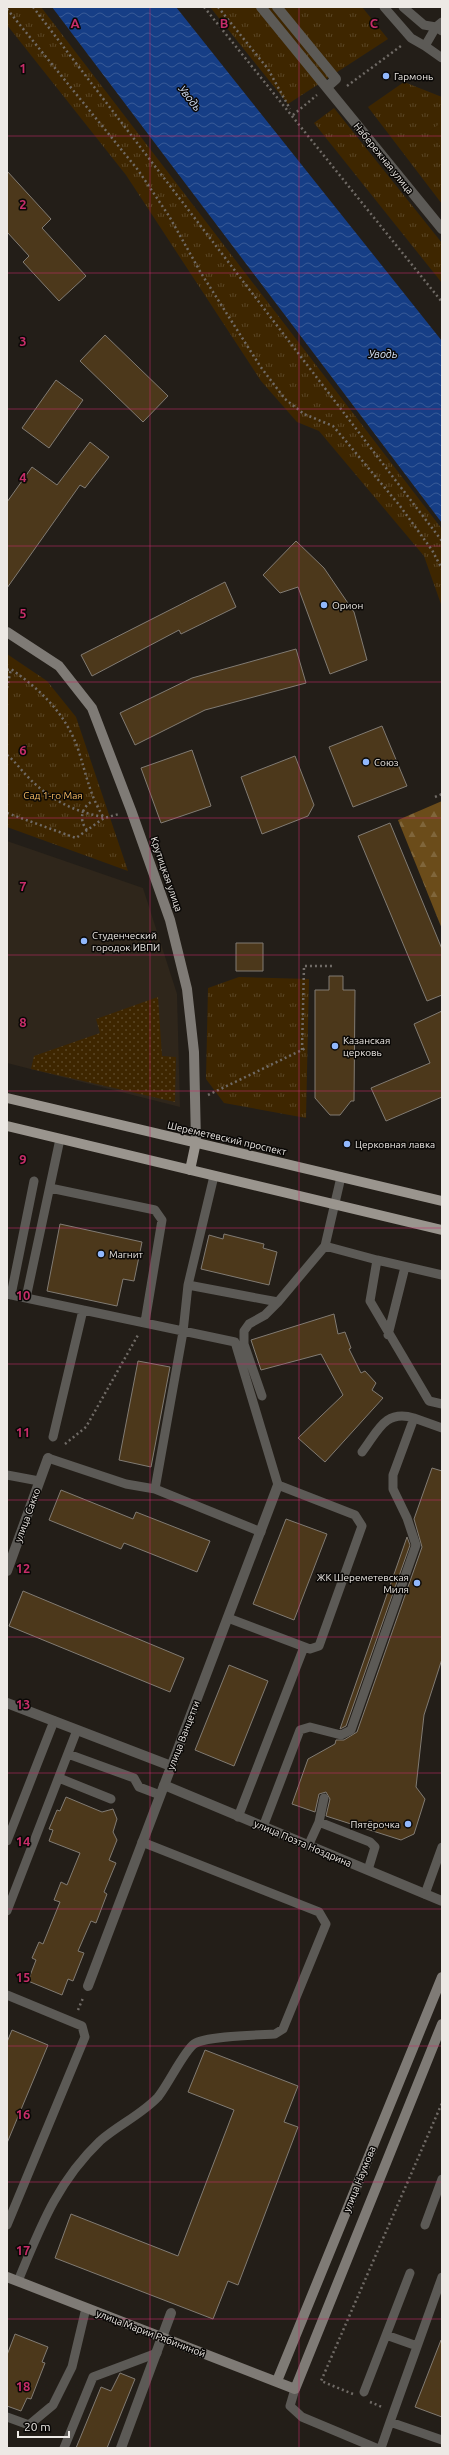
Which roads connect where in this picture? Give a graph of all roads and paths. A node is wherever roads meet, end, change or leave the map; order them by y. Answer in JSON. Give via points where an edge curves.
{"nodes":[{"id":1,"x":33,"y":7,"type":"edge"},
{"id":2,"x":204,"y":7,"type":"edge"},
{"id":3,"x":218,"y":7,"type":"edge"},
{"id":4,"x":261,"y":7,"type":"edge"},
{"id":5,"x":277,"y":7,"type":"edge"},
{"id":6,"x":384,"y":7,"type":"edge"},
{"id":7,"x":403,"y":7,"type":"edge"},
{"id":8,"x":7,"y":9,"type":"edge"},
{"id":9,"x":440,"y":27,"type":"edge"},
{"id":10,"x":411,"y":38,"type":"junction"},
{"id":11,"x":425,"y":46,"type":"junction"},
{"id":12,"x":442,"y":58,"type":"edge"},
{"id":13,"x":327,"y":87,"type":"junction"},
{"id":14,"x":334,"y":96,"type":"junction"},
{"id":15,"x":293,"y":115,"type":"junction"},
{"id":16,"x":442,"y":229,"type":"edge"},
{"id":17,"x":442,"y":302,"type":"edge"},
{"id":18,"x":442,"y":541,"type":"edge"},
{"id":19,"x":442,"y":569,"type":"edge"},
{"id":20,"x":7,"y":632,"type":"edge"},
{"id":21,"x":11,"y":669,"type":"junction"},
{"id":22,"x":7,"y":670,"type":"edge"},
{"id":23,"x":7,"y":688,"type":"edge"},
{"id":24,"x":7,"y":754,"type":"edge"},
{"id":25,"x":442,"y":794,"type":"edge"},
{"id":26,"x":435,"y":797,"type":"dead end"},
{"id":27,"x":93,"y":800,"type":"junction"},
{"id":28,"x":7,"y":813,"type":"edge"},
{"id":29,"x":83,"y":813,"type":"junction"},
{"id":30,"x":104,"y":818,"type":"junction"},
{"id":31,"x":87,"y":830,"type":"junction"},
{"id":32,"x":333,"y":966,"type":"dead end"},
{"id":33,"x":306,"y":1048,"type":"dead end"},
{"id":34,"x":302,"y":1050,"type":"junction"},
{"id":35,"x":207,"y":1096,"type":"dead end"},
{"id":36,"x":7,"y":1098,"type":"edge"},
{"id":37,"x":7,"y":1126,"type":"edge"},
{"id":38,"x":60,"y":1139,"type":"junction"},
{"id":39,"x":196,"y":1142,"type":"junction"},
{"id":40,"x":190,"y":1170,"type":"junction"},
{"id":41,"x":214,"y":1176,"type":"junction"},
{"id":42,"x":341,"y":1177,"type":"junction"},
{"id":43,"x":34,"y":1181,"type":"dead end"},
{"id":44,"x":50,"y":1188,"type":"junction"},
{"id":45,"x":442,"y":1201,"type":"edge"},
{"id":46,"x":334,"y":1204,"type":"junction"},
{"id":47,"x":442,"y":1230,"type":"edge"},
{"id":48,"x":325,"y":1246,"type":"junction"},
{"id":49,"x":377,"y":1260,"type":"junction"},
{"id":50,"x":405,"y":1266,"type":"junction"},
{"id":51,"x":442,"y":1275,"type":"edge"},
{"id":52,"x":188,"y":1285,"type":"junction"},
{"id":53,"x":9,"y":1294,"type":"edge"},
{"id":54,"x":26,"y":1298,"type":"junction"},
{"id":55,"x":278,"y":1302,"type":"junction"},
{"id":56,"x":83,"y":1310,"type":"junction"},
{"id":57,"x":145,"y":1322,"type":"junction"},
{"id":58,"x":183,"y":1332,"type":"junction"},
{"id":59,"x":388,"y":1335,"type":"junction"},
{"id":60,"x":262,"y":1396,"type":"dead end"},
{"id":61,"x":442,"y":1404,"type":"edge"},
{"id":62,"x":414,"y":1418,"type":"junction"},
{"id":63,"x":442,"y":1428,"type":"edge"},
{"id":64,"x":53,"y":1437,"type":"dead end"},
{"id":65,"x":362,"y":1452,"type":"dead end"},
{"id":66,"x":48,"y":1458,"type":"junction"},
{"id":67,"x":7,"y":1474,"type":"edge"},
{"id":68,"x":39,"y":1481,"type":"junction"},
{"id":69,"x":278,"y":1486,"type":"junction"},
{"id":70,"x":155,"y":1489,"type":"junction"},
{"id":71,"x":261,"y":1532,"type":"junction"},
{"id":72,"x":7,"y":1571,"type":"edge"},
{"id":73,"x":228,"y":1618,"type":"junction"},
{"id":74,"x":304,"y":1647,"type":"junction"},
{"id":75,"x":7,"y":1703,"type":"edge"},
{"id":76,"x":54,"y":1721,"type":"junction"},
{"id":77,"x":77,"y":1730,"type":"junction"},
{"id":78,"x":68,"y":1754,"type":"junction"},
{"id":79,"x":171,"y":1766,"type":"junction"},
{"id":80,"x":59,"y":1778,"type":"junction"},
{"id":81,"x":162,"y":1790,"type":"junction"},
{"id":82,"x":324,"y":1798,"type":"dead end"},
{"id":83,"x":111,"y":1799,"type":"dead end"},
{"id":84,"x":238,"y":1817,"type":"junction"},
{"id":85,"x":319,"y":1822,"type":"junction"},
{"id":86,"x":263,"y":1827,"type":"junction"},
{"id":87,"x":7,"y":1841,"type":"edge"},
{"id":88,"x":142,"y":1842,"type":"junction"},
{"id":89,"x":308,"y":1846,"type":"junction"},
{"id":90,"x":442,"y":1847,"type":"edge"},
{"id":91,"x":368,"y":1870,"type":"junction"},
{"id":92,"x":425,"y":1894,"type":"junction"},
{"id":93,"x":442,"y":1901,"type":"edge"},
{"id":94,"x":7,"y":1911,"type":"edge"},
{"id":95,"x":442,"y":1977,"type":"edge"},
{"id":96,"x":88,"y":1986,"type":"joint"},
{"id":97,"x":7,"y":1995,"type":"edge"},
{"id":98,"x":74,"y":2022,"type":"junction"},
{"id":99,"x":442,"y":2024,"type":"edge"},
{"id":100,"x":442,"y":2103,"type":"edge"},
{"id":101,"x":442,"y":2179,"type":"edge"},
{"id":102,"x":7,"y":2225,"type":"edge"},
{"id":103,"x":425,"y":2225,"type":"dead end"},
{"id":104,"x":410,"y":2272,"type":"dead end"},
{"id":105,"x":7,"y":2277,"type":"edge"},
{"id":106,"x":442,"y":2277,"type":"edge"},
{"id":107,"x":18,"y":2281,"type":"junction"},
{"id":108,"x":86,"y":2308,"type":"junction"},
{"id":109,"x":172,"y":2313,"type":"dead end"},
{"id":110,"x":386,"y":2335,"type":"junction"},
{"id":111,"x":163,"y":2337,"type":"junction"},
{"id":112,"x":417,"y":2346,"type":"junction"},
{"id":113,"x":157,"y":2353,"type":"junction"},
{"id":114,"x":277,"y":2381,"type":"junction"},
{"id":115,"x":295,"y":2388,"type":"junction"},
{"id":116,"x":362,"y":2396,"type":"junction"},
{"id":117,"x":394,"y":2411,"type":"junction"},
{"id":118,"x":7,"y":2417,"type":"edge"},
{"id":119,"x":390,"y":2422,"type":"junction"},
{"id":120,"x":442,"y":2440,"type":"edge"},
{"id":121,"x":64,"y":2448,"type":"edge"},
{"id":122,"x":121,"y":2448,"type":"edge"},
{"id":123,"x":376,"y":2448,"type":"edge"},
{"id":124,"x":381,"y":2448,"type":"edge"}],
"edges":[{"from":1,"to":18,"type":"path"},
{"from":2,"to":15,"type":"path"},
{"from":3,"to":15,"type":"path","via":[[268,69]]},
{"from":4,"to":13,"type":"street","name":"Набережная улица"},
{"from":5,"to":13,"type":"street","via":[[336,79]]},
{"from":6,"to":10,"type":"lane"},
{"from":7,"to":9,"type":"lane","via":[[424,24]]},
{"from":8,"to":19,"type":"path","via":[[138,170],[169,216],[201,273],[260,366],[285,399],[304,414],[333,426],[400,506],[432,550]]},
{"from":9,"to":11,"type":"lane"},
{"from":10,"to":11,"type":"lane"},
{"from":10,"to":14,"type":"path"},
{"from":11,"to":12,"type":"lane"},
{"from":13,"to":14,"type":"street","name":"Набережная улица"},
{"from":13,"to":15,"type":"path"},
{"from":14,"to":16,"type":"street","name":"Набережная улица"},
{"from":15,"to":17,"type":"path"},
{"from":20,"to":39,"type":"street","name":"Крутицкая улица","via":[[59,666],[92,708],[160,891],[188,989],[194,1052]]},
{"from":21,"to":22,"type":"path"},
{"from":21,"to":23,"type":"path"},
{"from":21,"to":27,"type":"path","via":[[40,690],[65,721],[79,751]]},
{"from":24,"to":29,"type":"path","via":[[40,790],[63,805]]},
{"from":25,"to":26,"type":"path"},
{"from":27,"to":29,"type":"path","via":[[87,804]]},
{"from":27,"to":30,"type":"path"},
{"from":28,"to":31,"type":"path","via":[[76,838]]},
{"from":29,"to":30,"type":"path"},
{"from":29,"to":31,"type":"path","via":[[83,822]]},
{"from":30,"to":31,"type":"path"},
{"from":32,"to":34,"type":"path","via":[[304,966]]},
{"from":33,"to":34,"type":"path"},
{"from":34,"to":35,"type":"path"},
{"from":36,"to":39,"type":"main road","name":"Шереметевский проспект"},
{"from":37,"to":38,"type":"main road"},
{"from":38,"to":40,"type":"main road"},
{"from":38,"to":44,"type":"lane"},
{"from":39,"to":40,"type":"main road","name":"Крутицкая улица"},
{"from":39,"to":42,"type":"main road","name":"Шереметевский проспект"},
{"from":40,"to":41,"type":"main road"},
{"from":41,"to":46,"type":"main road"},
{"from":41,"to":52,"type":"lane"},
{"from":42,"to":45,"type":"main road","name":"Шереметевский проспект"},
{"from":42,"to":46,"type":"lane"},
{"from":43,"to":53,"type":"lane"},
{"from":44,"to":54,"type":"lane"},
{"from":44,"to":57,"type":"lane","via":[[156,1210],[162,1220]]},
{"from":46,"to":47,"type":"main road"},
{"from":46,"to":48,"type":"lane"},
{"from":48,"to":49,"type":"lane"},
{"from":48,"to":55,"type":"lane"},
{"from":49,"to":50,"type":"lane"},
{"from":49,"to":59,"type":"lane","via":[[370,1301]]},
{"from":50,"to":51,"type":"lane"},
{"from":50,"to":59,"type":"lane"},
{"from":52,"to":55,"type":"lane"},
{"from":52,"to":58,"type":"lane"},
{"from":53,"to":54,"type":"lane"},
{"from":54,"to":56,"type":"lane"},
{"from":55,"to":60,"type":"lane","via":[[249,1324],[244,1331],[244,1344]]},
{"from":56,"to":57,"type":"lane"},
{"from":56,"to":64,"type":"lane"},
{"from":57,"to":58,"type":"lane"},
{"from":57,"to":66,"type":"path","via":[[86,1427]]},
{"from":58,"to":69,"type":"lane","via":[[236,1342]]},
{"from":58,"to":70,"type":"lane"},
{"from":59,"to":61,"type":"lane","via":[[429,1401]]},
{"from":62,"to":63,"type":"lane"},
{"from":62,"to":65,"type":"lane","via":[[401,1414],[390,1417]]},
{"from":62,"to":86,"type":"lane","via":[[393,1475],[394,1489],[416,1545],[351,1730],[341,1735],[310,1727],[300,1730]]},
{"from":66,"to":68,"type":"street","name":"улица Сакко"},
{"from":66,"to":70,"type":"lane","via":[[126,1484]]},
{"from":67,"to":68,"type":"lane"},
{"from":68,"to":72,"type":"street","name":"улица Сакко"},
{"from":69,"to":71,"type":"street","name":"улица Ванцетти"},
{"from":69,"to":74,"type":"lane","via":[[354,1515],[362,1526],[318,1646],[310,1649]]},
{"from":70,"to":71,"type":"lane"},
{"from":71,"to":73,"type":"street","name":"улица Ванцетти"},
{"from":73,"to":74,"type":"lane"},
{"from":73,"to":79,"type":"street","name":"улица Ванцетти"},
{"from":74,"to":84,"type":"lane"},
{"from":75,"to":76,"type":"street"},
{"from":76,"to":77,"type":"street"},
{"from":76,"to":87,"type":"lane"},
{"from":77,"to":78,"type":"lane"},
{"from":77,"to":79,"type":"street"},
{"from":78,"to":80,"type":"lane"},
{"from":78,"to":81,"type":"lane","via":[[134,1778],[138,1787]]},
{"from":79,"to":81,"type":"street","name":"улица Ванцетти"},
{"from":80,"to":83,"type":"lane"},
{"from":80,"to":94,"type":"lane"},
{"from":81,"to":84,"type":"street","name":"улица Поэта Ноздрина"},
{"from":81,"to":88,"type":"street","name":"улица Ванцетти"},
{"from":82,"to":85,"type":"lane"},
{"from":84,"to":86,"type":"street","name":"улица Поэта Ноздрина"},
{"from":85,"to":89,"type":"lane"},
{"from":85,"to":91,"type":"lane","via":[[370,1842],[375,1847]]},
{"from":86,"to":89,"type":"street","name":"улица Поэта Ноздрина"},
{"from":88,"to":96,"type":"street","name":"улица Ванцетти"},
{"from":88,"to":107,"type":"lane","via":[[319,1912],[326,1924],[283,2029],[275,2034],[208,2039],[194,2044],[159,2096],[100,2141],[67,2178],[54,2197]]},
{"from":89,"to":91,"type":"street","name":"улица Поэта Ноздрина"},
{"from":90,"to":92,"type":"lane"},
{"from":91,"to":92,"type":"street","name":"улица Поэта Ноздрина"},
{"from":92,"to":93,"type":"street","name":"улица Поэта Ноздрина"},
{"from":95,"to":114,"type":"street","name":"улица Наумова"},
{"from":96,"to":98,"type":"path"},
{"from":97,"to":98,"type":"lane"},
{"from":98,"to":102,"type":"lane","via":[[82,2026],[86,2037]]},
{"from":99,"to":115,"type":"street","name":"улица Наумова"},
{"from":100,"to":116,"type":"path","via":[[321,2381]]},
{"from":101,"to":103,"type":"lane"},
{"from":104,"to":110,"type":"lane"},
{"from":105,"to":107,"type":"street","name":"улица Марии Рябининой"},
{"from":106,"to":112,"type":"lane"},
{"from":107,"to":108,"type":"street","name":"улица Марии Рябининой"},
{"from":108,"to":111,"type":"street","name":"улица Марии Рябининой"},
{"from":108,"to":118,"type":"lane","via":[[72,2367],[53,2405],[28,2425]]},
{"from":109,"to":111,"type":"street"},
{"from":110,"to":112,"type":"lane"},
{"from":110,"to":116,"type":"lane"},
{"from":111,"to":113,"type":"street"},
{"from":111,"to":114,"type":"street","name":"улица Марии Рябининой"},
{"from":112,"to":117,"type":"lane"},
{"from":113,"to":121,"type":"lane","via":[[93,2377]]},
{"from":113,"to":122,"type":"street"},
{"from":114,"to":115,"type":"street","name":"улица Марии Рябининой"},
{"from":115,"to":123,"type":"lane","via":[[290,2406],[302,2417]]},
{"from":116,"to":117,"type":"path"},
{"from":117,"to":119,"type":"lane"},
{"from":119,"to":120,"type":"lane"},
{"from":119,"to":124,"type":"lane"}]}
